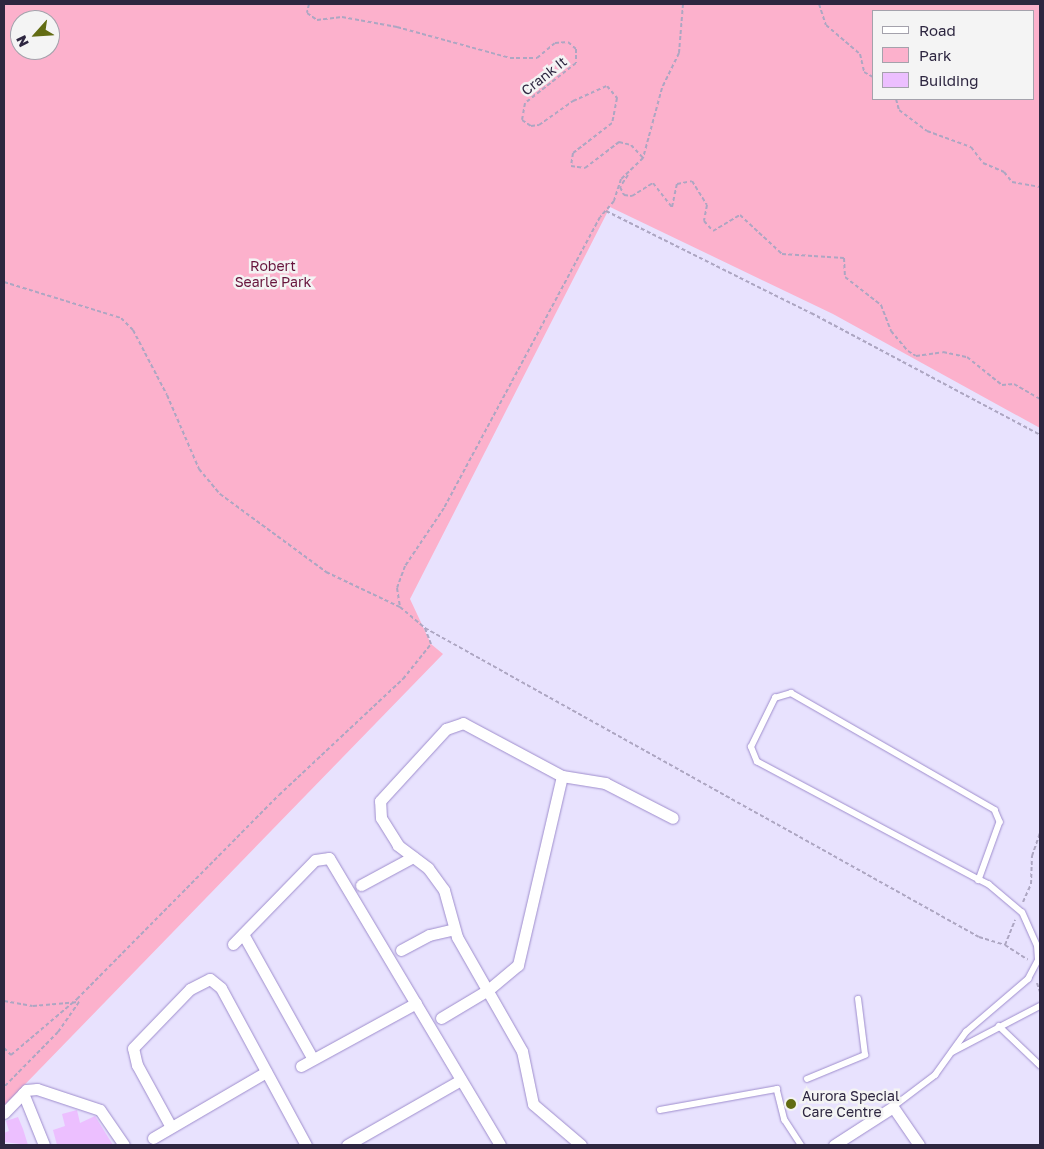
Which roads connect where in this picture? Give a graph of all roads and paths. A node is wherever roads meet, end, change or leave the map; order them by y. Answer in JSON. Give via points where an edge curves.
{"nodes":[{"id":1,"x":309,"y":4,"type":"edge"},
{"id":2,"x":683,"y":4,"type":"edge"},
{"id":3,"x":819,"y":4,"type":"edge"},
{"id":4,"x":872,"y":76,"type":"edge"},
{"id":5,"x":896,"y":100,"type":"edge"},
{"id":6,"x":643,"y":158,"type":"junction"},
{"id":7,"x":630,"y":173,"type":"junction"},
{"id":8,"x":1040,"y":187,"type":"edge"},
{"id":9,"x":606,"y":211,"type":"junction"},
{"id":10,"x":4,"y":282,"type":"edge"},
{"id":11,"x":1040,"y":399,"type":"edge"},
{"id":12,"x":1040,"y":435,"type":"edge"},
{"id":13,"x":400,"y":607,"type":"junction"},
{"id":14,"x":424,"y":628,"type":"junction"},
{"id":15,"x":562,"y":776,"type":"junction"},
{"id":16,"x":673,"y":818,"type":"dead end"},
{"id":17,"x":1040,"y":832,"type":"edge"},
{"id":18,"x":413,"y":856,"type":"junction"},
{"id":19,"x":979,"y":880,"type":"junction"},
{"id":20,"x":361,"y":885,"type":"dead end"},
{"id":21,"x":1019,"y":909,"type":"junction"},
{"id":22,"x":454,"y":929,"type":"junction"},
{"id":23,"x":243,"y":934,"type":"junction"},
{"id":24,"x":233,"y":944,"type":"dead end"},
{"id":25,"x":1005,"y":945,"type":"junction"},
{"id":26,"x":401,"y":950,"type":"dead end"},
{"id":27,"x":1033,"y":973,"type":"junction"},
{"id":28,"x":488,"y":990,"type":"junction"},
{"id":29,"x":1040,"y":992,"type":"edge"},
{"id":30,"x":858,"y":999,"type":"dead end"},
{"id":31,"x":77,"y":1000,"type":"junction"},
{"id":32,"x":4,"y":1001,"type":"edge"},
{"id":33,"x":416,"y":1002,"type":"junction"},
{"id":34,"x":1040,"y":1006,"type":"edge"},
{"id":35,"x":441,"y":1018,"type":"dead end"},
{"id":36,"x":999,"y":1026,"type":"junction"},
{"id":37,"x":4,"y":1048,"type":"edge"},
{"id":38,"x":950,"y":1054,"type":"junction"},
{"id":39,"x":314,"y":1059,"type":"junction"},
{"id":40,"x":1040,"y":1065,"type":"edge"},
{"id":41,"x":301,"y":1066,"type":"dead end"},
{"id":42,"x":266,"y":1072,"type":"junction"},
{"id":43,"x":807,"y":1079,"type":"dead end"},
{"id":44,"x":461,"y":1080,"type":"junction"},
{"id":45,"x":4,"y":1087,"type":"edge"},
{"id":46,"x":23,"y":1093,"type":"junction"},
{"id":47,"x":893,"y":1107,"type":"junction"},
{"id":48,"x":660,"y":1110,"type":"dead end"},
{"id":49,"x":4,"y":1113,"type":"edge"},
{"id":50,"x":171,"y":1127,"type":"junction"},
{"id":51,"x":152,"y":1138,"type":"dead end"},
{"id":52,"x":355,"y":1143,"type":"edge"},
{"id":53,"x":44,"y":1145,"type":"edge"},
{"id":54,"x":124,"y":1145,"type":"edge"},
{"id":55,"x":306,"y":1145,"type":"edge"},
{"id":56,"x":500,"y":1145,"type":"edge"},
{"id":57,"x":581,"y":1145,"type":"edge"},
{"id":58,"x":801,"y":1145,"type":"edge"},
{"id":59,"x":834,"y":1145,"type":"edge"},
{"id":60,"x":919,"y":1145,"type":"edge"}],
"edges":[{"from":1,"to":6,"type":"path","name":"Crank It","via":[[307,12],[317,20],[342,17],[397,27],[510,58],[537,58],[556,43],[568,42],[576,49],[576,63],[525,104],[522,120],[531,126],[539,125],[573,101],[607,86],[617,98],[612,123],[573,153],[571,166],[585,168],[619,142],[631,145]]},
{"from":2,"to":6,"type":"path","via":[[679,53],[662,88]]},
{"from":3,"to":4,"type":"path","via":[[826,25],[860,54],[864,72]]},
{"from":5,"to":8,"type":"path","via":[[899,110],[927,131],[971,148],[983,163],[1004,172],[1012,182]]},
{"from":6,"to":7,"type":"path"},
{"from":7,"to":9,"type":"path","via":[[620,179]]},
{"from":7,"to":11,"type":"path","via":[[620,187],[624,195],[632,196],[653,183],[672,207],[677,184],[692,181],[707,205],[704,222],[712,231],[740,215],[782,254],[844,258],[845,278],[881,305],[891,331],[908,351],[916,356],[943,352],[967,357],[1002,385],[1014,384]]},
{"from":9,"to":12,"type":"path","via":[[810,313]]},
{"from":9,"to":13,"type":"path","via":[[444,508],[405,566],[397,588]]},
{"from":10,"to":13,"type":"path","via":[[121,318],[133,330],[167,394],[199,469],[220,494],[326,572]]},
{"from":13,"to":14,"type":"path"},
{"from":14,"to":25,"type":"path","via":[[979,937]]},
{"from":14,"to":31,"type":"path","via":[[431,644],[403,679],[278,795]]},
{"from":15,"to":16,"type":"street","via":[[605,783]]},
{"from":15,"to":18,"type":"street","via":[[468,724],[450,726],[380,801],[381,818],[398,844]]},
{"from":15,"to":28,"type":"street","via":[[518,965]]},
{"from":17,"to":21,"type":"path","via":[[1032,856],[1031,884]]},
{"from":18,"to":20,"type":"street"},
{"from":18,"to":22,"type":"street","via":[[440,884]]},
{"from":19,"to":19,"type":"lane","via":[[757,762],[751,745],[778,695],[791,693],[995,810],[1000,822]]},
{"from":19,"to":21,"type":"lane"},
{"from":21,"to":25,"type":"path"},
{"from":21,"to":27,"type":"lane","via":[[1037,946]]},
{"from":22,"to":26,"type":"street","via":[[429,935]]},
{"from":22,"to":28,"type":"street"},
{"from":23,"to":24,"type":"street"},
{"from":23,"to":33,"type":"street","via":[[315,860],[325,857],[332,860]]},
{"from":23,"to":39,"type":"street"},
{"from":25,"to":27,"type":"path","via":[[1027,956]]},
{"from":27,"to":29,"type":"path"},
{"from":27,"to":38,"type":"lane","via":[[980,1018]]},
{"from":28,"to":35,"type":"street"},
{"from":28,"to":57,"type":"street","via":[[522,1051],[533,1104]]},
{"from":30,"to":43,"type":"lane","via":[[865,1055]]},
{"from":31,"to":32,"type":"path","via":[[33,1006]]},
{"from":31,"to":37,"type":"path","via":[[11,1055]]},
{"from":31,"to":45,"type":"path","via":[[78,1006],[58,1032]]},
{"from":33,"to":39,"type":"street"},
{"from":33,"to":44,"type":"street"},
{"from":34,"to":36,"type":"lane"},
{"from":36,"to":38,"type":"lane"},
{"from":36,"to":40,"type":"lane"},
{"from":38,"to":47,"type":"lane","via":[[935,1075]]},
{"from":39,"to":41,"type":"street"},
{"from":42,"to":50,"type":"street"},
{"from":42,"to":50,"type":"street","via":[[218,983],[201,982],[133,1048],[137,1065]]},
{"from":42,"to":55,"type":"street"},
{"from":44,"to":52,"type":"street"},
{"from":44,"to":56,"type":"street"},
{"from":46,"to":49,"type":"street"},
{"from":46,"to":53,"type":"street"},
{"from":46,"to":54,"type":"street","via":[[37,1089],[100,1110]]},
{"from":47,"to":59,"type":"street"},
{"from":47,"to":60,"type":"street"},
{"from":48,"to":58,"type":"lane","via":[[777,1089],[785,1120]]},
{"from":50,"to":51,"type":"street"}]}
